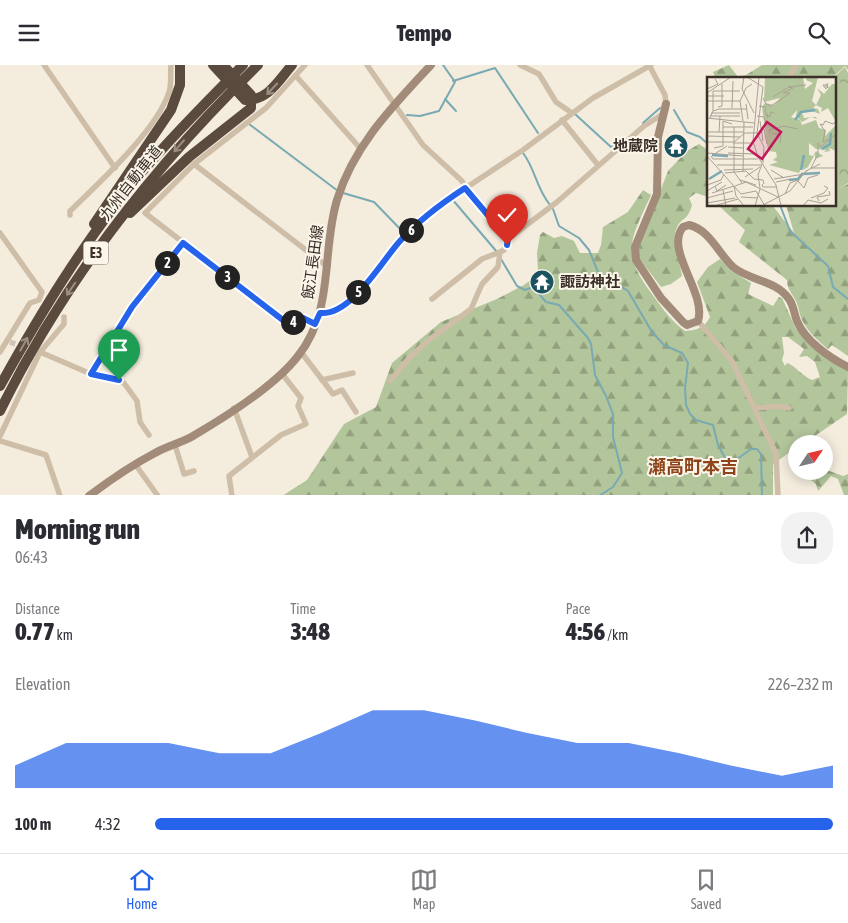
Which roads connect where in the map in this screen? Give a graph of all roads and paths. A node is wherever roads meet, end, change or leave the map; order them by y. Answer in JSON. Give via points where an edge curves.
{"nodes":[{"id":1,"x":44,"y":65,"type":"edge"},
{"id":2,"x":171,"y":65,"type":"edge"},
{"id":3,"x":180,"y":65,"type":"edge"},
{"id":4,"x":213,"y":65,"type":"edge"},
{"id":5,"x":222,"y":65,"type":"edge"},
{"id":6,"x":243,"y":65,"type":"edge"},
{"id":7,"x":258,"y":65,"type":"edge"},
{"id":8,"x":292,"y":65,"type":"edge"},
{"id":9,"x":306,"y":65,"type":"edge"},
{"id":10,"x":367,"y":65,"type":"edge"},
{"id":11,"x":431,"y":65,"type":"edge"},
{"id":12,"x":520,"y":65,"type":"edge"},
{"id":13,"x":650,"y":65,"type":"edge"},
{"id":14,"x":796,"y":65,"type":"edge"},
{"id":15,"x":296,"y":76,"type":"junction"},
{"id":16,"x":789,"y":77,"type":"edge"},
{"id":17,"x":251,"y":100,"type":"junction"},
{"id":18,"x":395,"y":102,"type":"junction"},
{"id":19,"x":666,"y":103,"type":"joint"},
{"id":20,"x":209,"y":107,"type":"junction"},
{"id":21,"x":572,"y":113,"type":"junction"},
{"id":22,"x":662,"y":114,"type":"junction"},
{"id":23,"x":562,"y":120,"type":"junction"},
{"id":24,"x":360,"y":148,"type":"junction"},
{"id":25,"x":194,"y":164,"type":"junction"},
{"id":26,"x":598,"y":165,"type":"junction"},
{"id":27,"x":115,"y":168,"type":"junction"},
{"id":28,"x":465,"y":188,"type":"junction"},
{"id":29,"x":70,"y":215,"type":"dead end"},
{"id":30,"x":118,"y":223,"type":"junction"},
{"id":31,"x":0,"y":233,"type":"edge"},
{"id":32,"x":508,"y":239,"type":"junction"},
{"id":33,"x":183,"y":243,"type":"junction"},
{"id":34,"x":500,"y":252,"type":"junction"},
{"id":35,"x":328,"y":267,"type":"junction"},
{"id":36,"x":432,"y":299,"type":"dead end"},
{"id":37,"x":320,"y":313,"type":"junction"},
{"id":38,"x":64,"y":317,"type":"dead end"},
{"id":39,"x":698,"y":321,"type":"junction"},
{"id":40,"x":315,"y":324,"type":"junction"},
{"id":41,"x":32,"y":328,"type":"junction"},
{"id":42,"x":0,"y":352,"type":"edge"},
{"id":43,"x":40,"y":352,"type":"junction"},
{"id":44,"x":301,"y":352,"type":"junction"},
{"id":45,"x":848,"y":367,"type":"edge"},
{"id":46,"x":353,"y":373,"type":"dead end"},
{"id":47,"x":91,"y":374,"type":"junction"},
{"id":48,"x":283,"y":375,"type":"junction"},
{"id":49,"x":322,"y":380,"type":"junction"},
{"id":50,"x":390,"y":381,"type":"dead end"},
{"id":51,"x":0,"y":386,"type":"edge"},
{"id":52,"x":234,"y":408,"type":"junction"},
{"id":53,"x":755,"y":408,"type":"junction"},
{"id":54,"x":789,"y":408,"type":"dead end"},
{"id":55,"x":0,"y":411,"type":"edge"},
{"id":56,"x":356,"y":412,"type":"dead end"},
{"id":57,"x":149,"y":435,"type":"dead end"},
{"id":58,"x":0,"y":436,"type":"edge"},
{"id":59,"x":0,"y":441,"type":"edge"},
{"id":60,"x":175,"y":445,"type":"junction"},
{"id":61,"x":252,"y":457,"type":"junction"},
{"id":62,"x":135,"y":464,"type":"junction"},
{"id":63,"x":194,"y":471,"type":"dead end"},
{"id":64,"x":60,"y":495,"type":"edge"},
{"id":65,"x":88,"y":495,"type":"edge"},
{"id":66,"x":158,"y":495,"type":"edge"},
{"id":67,"x":232,"y":495,"type":"edge"},
{"id":68,"x":778,"y":495,"type":"edge"}],
"edges":[{"from":1,"to":27,"type":"street"},
{"from":2,"to":27,"type":"street","via":[[170,92],[153,121]]},
{"from":3,"to":41,"type":"highway","via":[[180,85],[172,110],[103,211]]},
{"from":4,"to":17,"type":"highway","via":[[245,99]]},
{"from":5,"to":17,"type":"highway","via":[[251,95]]},
{"from":6,"to":20,"type":"highway","name":"九州自動車道","number":"E3"},
{"from":7,"to":20,"type":"highway","name":"九州自動車道","number":"E3"},
{"from":8,"to":17,"type":"highway","one_way":true,"via":[[263,97]]},
{"from":9,"to":15,"type":"street"},
{"from":10,"to":18,"type":"street"},
{"from":11,"to":18,"type":"main road","name":"飯江長田線"},
{"from":12,"to":21,"type":"street","via":[[539,74],[556,102]]},
{"from":13,"to":19,"type":"street"},
{"from":13,"to":21,"type":"street"},
{"from":14,"to":16,"type":"street"},
{"from":15,"to":24,"type":"street"},
{"from":15,"to":25,"type":"street","via":[[266,108]]},
{"from":17,"to":30,"type":"highway","via":[[251,108],[245,115],[189,157]]},
{"from":18,"to":24,"type":"main road","name":"飯江長田線"},
{"from":18,"to":28,"type":"street","via":[[423,145],[443,161]]},
{"from":19,"to":22,"type":"main road"},
{"from":20,"to":30,"type":"highway","name":"九州自動車道","number":"E3","one_way":true},
{"from":20,"to":41,"type":"highway","name":"九州自動車道","number":"E3","via":[[136,179],[79,256]]},
{"from":21,"to":23,"type":"street"},
{"from":22,"to":26,"type":"street"},
{"from":22,"to":39,"type":"main road","via":[[658,137],[659,185],[635,247],[636,260],[678,318],[688,325]]},
{"from":23,"to":26,"type":"street"},
{"from":23,"to":28,"type":"street"},
{"from":24,"to":35,"type":"main road","name":"飯江長田線","via":[[337,201]]},
{"from":25,"to":33,"type":"street","via":[[145,213]]},
{"from":25,"to":35,"type":"street"},
{"from":26,"to":32,"type":"street","via":[[557,202]]},
{"from":27,"to":29,"type":"street","via":[[70,211]]},
{"from":28,"to":32,"type":"street"},
{"from":28,"to":37,"type":"street","via":[[440,205],[400,241],[350,301],[330,314]]},
{"from":30,"to":55,"type":"highway","name":"九州自動車道","number":"E3","one_way":true,"via":[[42,334]]},
{"from":31,"to":42,"type":"street","via":[[42,292],[39,300],[30,303]]},
{"from":32,"to":34,"type":"street"},
{"from":33,"to":40,"type":"street","via":[[288,324],[303,318]]},
{"from":33,"to":47,"type":"street","via":[[132,307]]},
{"from":34,"to":36,"type":"street","via":[[482,259]]},
{"from":34,"to":50,"type":"street","via":[[498,267],[482,284],[471,309],[429,340]]},
{"from":35,"to":37,"type":"main road","name":"飯江長田線"},
{"from":37,"to":40,"type":"main road","name":"飯江長田線"},
{"from":38,"to":43,"type":"street","via":[[64,324]]},
{"from":39,"to":45,"type":"main road","via":[[700,305],[679,246],[681,231],[689,225],[706,234],[734,267],[781,290],[790,300],[797,321],[807,336]]},
{"from":39,"to":53,"type":"street","via":[[732,361]]},
{"from":40,"to":44,"type":"main road","name":"飯江長田線"},
{"from":51,"to":41,"type":"highway","name":"九州自動車道","number":"E3","one_way":true},
{"from":43,"to":47,"type":"street"},
{"from":43,"to":58,"type":"street"},
{"from":44,"to":48,"type":"main road","name":"飯江長田線"},
{"from":44,"to":49,"type":"street"},
{"from":46,"to":49,"type":"street"},
{"from":47,"to":57,"type":"street","via":[[124,383],[137,401],[140,422]]},
{"from":48,"to":52,"type":"main road","name":"飯江長田線"},
{"from":48,"to":61,"type":"street","via":[[301,398],[298,406],[306,424],[281,435]]},
{"from":49,"to":56,"type":"street","via":[[333,394],[342,391]]},
{"from":52,"to":60,"type":"main road","name":"飯江長田線"},
{"from":52,"to":61,"type":"street"},
{"from":53,"to":54,"type":"street","via":[[780,405]]},
{"from":53,"to":68,"type":"street","via":[[776,454]]},
{"from":59,"to":64,"type":"street","via":[[46,455]]},
{"from":60,"to":62,"type":"main road","name":"飯江長田線"},
{"from":60,"to":63,"type":"street","via":[[184,474]]},
{"from":61,"to":67,"type":"street","via":[[229,476]]},
{"from":62,"to":65,"type":"main road","name":"飯江長田線"},
{"from":62,"to":66,"type":"street"}]}
